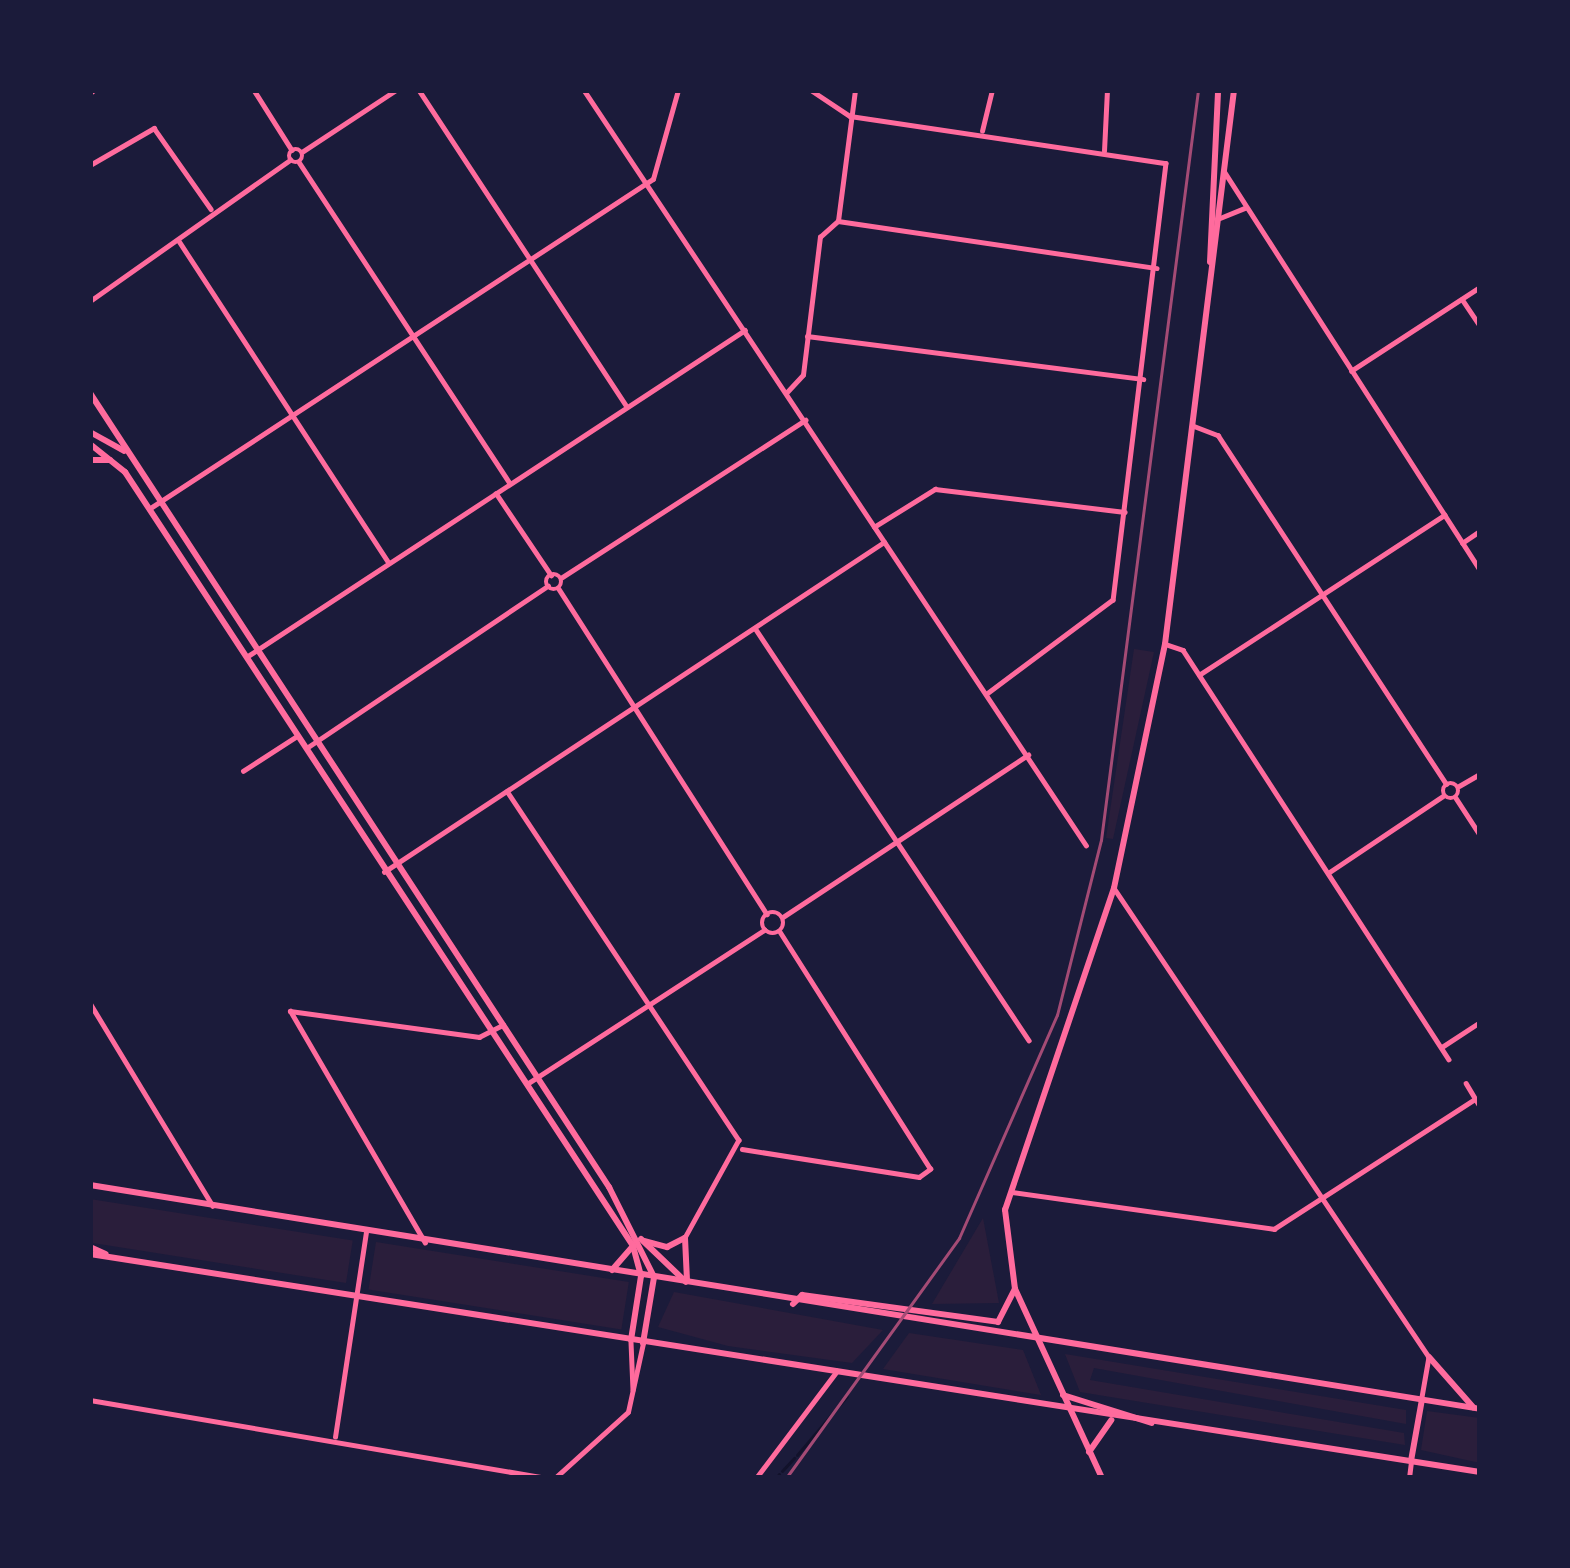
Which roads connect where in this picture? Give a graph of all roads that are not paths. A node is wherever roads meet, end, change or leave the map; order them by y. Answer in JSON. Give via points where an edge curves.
{"nodes":[{"id":1,"x":254,"y":90,"type":"edge"},
{"id":2,"x":397,"y":90,"type":"edge"},
{"id":3,"x":419,"y":90,"type":"edge"},
{"id":4,"x":584,"y":90,"type":"edge"},
{"id":5,"x":679,"y":90,"type":"edge"},
{"id":6,"x":812,"y":90,"type":"edge"},
{"id":7,"x":855,"y":90,"type":"edge"},
{"id":8,"x":992,"y":90,"type":"edge"},
{"id":9,"x":1107,"y":90,"type":"edge"},
{"id":10,"x":1218,"y":90,"type":"edge"},
{"id":11,"x":1234,"y":90,"type":"edge"},
{"id":12,"x":850,"y":116,"type":"junction"},
{"id":13,"x":981,"y":134,"type":"junction"},
{"id":14,"x":292,"y":150,"type":"junction"},
{"id":15,"x":1105,"y":151,"type":"junction"},
{"id":16,"x":302,"y":152,"type":"junction"},
{"id":17,"x":290,"y":160,"type":"junction"},
{"id":18,"x":299,"y":162,"type":"junction"},
{"id":19,"x":90,"y":165,"type":"edge"},
{"id":20,"x":1224,"y":171,"type":"junction"},
{"id":21,"x":647,"y":183,"type":"junction"},
{"id":22,"x":1245,"y":208,"type":"junction"},
{"id":23,"x":212,"y":211,"type":"junction"},
{"id":24,"x":1220,"y":218,"type":"junction"},
{"id":25,"x":838,"y":221,"type":"junction"},
{"id":26,"x":179,"y":241,"type":"junction"},
{"id":27,"x":530,"y":259,"type":"junction"},
{"id":28,"x":1211,"y":266,"type":"junction"},
{"id":29,"x":1156,"y":268,"type":"junction"},
{"id":30,"x":1480,"y":287,"type":"edge"},
{"id":31,"x":1462,"y":298,"type":"junction"},
{"id":32,"x":90,"y":302,"type":"edge"},
{"id":33,"x":1480,"y":326,"type":"edge"},
{"id":34,"x":745,"y":330,"type":"junction"},
{"id":35,"x":413,"y":336,"type":"junction"},
{"id":36,"x":807,"y":336,"type":"junction"},
{"id":37,"x":1351,"y":371,"type":"junction"},
{"id":38,"x":1144,"y":379,"type":"junction"},
{"id":39,"x":787,"y":392,"type":"junction"},
{"id":40,"x":90,"y":393,"type":"edge"},
{"id":41,"x":626,"y":407,"type":"junction"},
{"id":42,"x":293,"y":415,"type":"junction"},
{"id":43,"x":805,"y":420,"type":"junction"},
{"id":44,"x":1192,"y":425,"type":"junction"},
{"id":45,"x":90,"y":432,"type":"edge"},
{"id":46,"x":90,"y":444,"type":"edge"},
{"id":47,"x":128,"y":453,"type":"junction"},
{"id":48,"x":90,"y":460,"type":"edge"},
{"id":49,"x":114,"y":460,"type":"junction"},
{"id":50,"x":510,"y":483,"type":"junction"},
{"id":51,"x":496,"y":493,"type":"junction"},
{"id":52,"x":159,"y":502,"type":"junction"},
{"id":53,"x":149,"y":509,"type":"junction"},
{"id":54,"x":1125,"y":512,"type":"junction"},
{"id":55,"x":1444,"y":515,"type":"junction"},
{"id":56,"x":874,"y":527,"type":"junction"},
{"id":57,"x":1480,"y":531,"type":"edge"},
{"id":58,"x":884,"y":542,"type":"junction"},
{"id":59,"x":1462,"y":543,"type":"junction"},
{"id":60,"x":390,"y":563,"type":"junction"},
{"id":61,"x":1480,"y":569,"type":"edge"},
{"id":62,"x":550,"y":575,"type":"junction"},
{"id":63,"x":561,"y":578,"type":"junction"},
{"id":64,"x":548,"y":586,"type":"junction"},
{"id":65,"x":559,"y":589,"type":"junction"},
{"id":66,"x":1322,"y":595,"type":"junction"},
{"id":67,"x":755,"y":628,"type":"junction"},
{"id":68,"x":1165,"y":644,"type":"junction"},
{"id":69,"x":258,"y":650,"type":"junction"},
{"id":70,"x":246,"y":658,"type":"junction"},
{"id":71,"x":1199,"y":675,"type":"junction"},
{"id":72,"x":987,"y":694,"type":"junction"},
{"id":73,"x":633,"y":708,"type":"junction"},
{"id":74,"x":297,"y":736,"type":"junction"},
{"id":75,"x":318,"y":741,"type":"junction"},
{"id":76,"x":306,"y":748,"type":"junction"},
{"id":77,"x":1028,"y":755,"type":"junction"},
{"id":78,"x":243,"y":771,"type":"dead end"},
{"id":79,"x":1480,"y":774,"type":"edge"},
{"id":80,"x":1446,"y":784,"type":"junction"},
{"id":81,"x":1457,"y":786,"type":"junction"},
{"id":82,"x":507,"y":791,"type":"junction"},
{"id":83,"x":1444,"y":796,"type":"junction"},
{"id":84,"x":1456,"y":798,"type":"junction"},
{"id":85,"x":1480,"y":835,"type":"edge"},
{"id":86,"x":899,"y":840,"type":"junction"},
{"id":87,"x":1086,"y":845,"type":"dead end"},
{"id":88,"x":398,"y":863,"type":"junction"},
{"id":89,"x":384,"y":872,"type":"junction"},
{"id":90,"x":1328,"y":873,"type":"junction"},
{"id":91,"x":1114,"y":888,"type":"junction"},
{"id":92,"x":767,"y":914,"type":"junction"},
{"id":93,"x":783,"y":916,"type":"junction"},
{"id":94,"x":764,"y":930,"type":"junction"},
{"id":95,"x":780,"y":933,"type":"junction"},
{"id":96,"x":90,"y":1003,"type":"edge"},
{"id":97,"x":649,"y":1004,"type":"junction"},
{"id":98,"x":1480,"y":1022,"type":"edge"},
{"id":99,"x":503,"y":1025,"type":"junction"},
{"id":100,"x":490,"y":1034,"type":"junction"},
{"id":101,"x":1029,"y":1040,"type":"dead end"},
{"id":102,"x":1442,"y":1047,"type":"junction"},
{"id":103,"x":1449,"y":1059,"type":"dead end"},
{"id":104,"x":537,"y":1078,"type":"junction"},
{"id":105,"x":1466,"y":1083,"type":"dead end"},
{"id":106,"x":525,"y":1086,"type":"junction"},
{"id":107,"x":1478,"y":1102,"type":"edge"},
{"id":108,"x":742,"y":1149,"type":"junction"},
{"id":109,"x":90,"y":1185,"type":"edge"},
{"id":110,"x":1010,"y":1192,"type":"junction"},
{"id":111,"x":1323,"y":1197,"type":"junction"},
{"id":112,"x":213,"y":1206,"type":"junction"},
{"id":113,"x":366,"y":1232,"type":"junction"},
{"id":114,"x":685,"y":1238,"type":"junction"},
{"id":115,"x":641,"y":1239,"type":"junction"},
{"id":116,"x":425,"y":1243,"type":"junction"},
{"id":117,"x":633,"y":1246,"type":"junction"},
{"id":118,"x":90,"y":1250,"type":"edge"},
{"id":119,"x":608,"y":1271,"type":"junction"},
{"id":120,"x":641,"y":1276,"type":"junction"},
{"id":121,"x":654,"y":1277,"type":"junction"},
{"id":122,"x":694,"y":1287,"type":"junction"},
{"id":123,"x":1016,"y":1289,"type":"junction"},
{"id":124,"x":357,"y":1296,"type":"junction"},
{"id":125,"x":793,"y":1304,"type":"junction"},
{"id":126,"x":631,"y":1340,"type":"junction"},
{"id":127,"x":644,"y":1342,"type":"junction"},
{"id":128,"x":1038,"y":1342,"type":"junction"},
{"id":129,"x":1429,"y":1357,"type":"junction"},
{"id":130,"x":837,"y":1372,"type":"junction"},
{"id":131,"x":633,"y":1390,"type":"junction"},
{"id":132,"x":1063,"y":1395,"type":"junction"},
{"id":133,"x":1422,"y":1399,"type":"junction"},
{"id":134,"x":90,"y":1400,"type":"edge"},
{"id":135,"x":1068,"y":1407,"type":"junction"},
{"id":136,"x":1477,"y":1408,"type":"edge"},
{"id":137,"x":1126,"y":1420,"type":"junction"},
{"id":138,"x":1155,"y":1425,"type":"junction"},
{"id":139,"x":334,"y":1436,"type":"junction"},
{"id":140,"x":1089,"y":1452,"type":"junction"},
{"id":141,"x":1412,"y":1461,"type":"junction"},
{"id":142,"x":1480,"y":1472,"type":"edge"},
{"id":143,"x":551,"y":1478,"type":"edge"},
{"id":144,"x":756,"y":1478,"type":"edge"},
{"id":145,"x":1102,"y":1478,"type":"edge"},
{"id":146,"x":1408,"y":1478,"type":"edge"}],
"edges":[{"from":1,"to":14,"type":"street"},
{"from":2,"to":16,"type":"street"},
{"from":3,"to":27,"type":"street"},
{"from":4,"to":21,"type":"street"},
{"from":5,"to":21,"type":"street","via":[[664,160]]},
{"from":6,"to":12,"type":"street"},
{"from":7,"to":12,"type":"street"},
{"from":8,"to":13,"type":"street"},
{"from":9,"to":15,"type":"street"},
{"from":10,"to":28,"type":"main road"},
{"from":11,"to":20,"type":"main road"},
{"from":12,"to":13,"type":"street"},
{"from":12,"to":25,"type":"street"},
{"from":13,"to":15,"type":"street"},
{"from":14,"to":16,"type":"street"},
{"from":14,"to":17,"type":"street"},
{"from":15,"to":29,"type":"street","via":[[1164,158]]},
{"from":16,"to":18,"type":"street"},
{"from":17,"to":18,"type":"street"},
{"from":17,"to":23,"type":"street"},
{"from":18,"to":35,"type":"street"},
{"from":19,"to":23,"type":"street","via":[[154,128]]},
{"from":20,"to":22,"type":"street"},
{"from":20,"to":24,"type":"main road"},
{"from":21,"to":27,"type":"street"},
{"from":21,"to":34,"type":"street"},
{"from":22,"to":24,"type":"street"},
{"from":22,"to":37,"type":"street"},
{"from":23,"to":26,"type":"street"},
{"from":24,"to":28,"type":"main road"},
{"from":25,"to":29,"type":"street"},
{"from":25,"to":36,"type":"street","via":[[820,237]]},
{"from":26,"to":32,"type":"street"},
{"from":26,"to":42,"type":"street"},
{"from":27,"to":35,"type":"street"},
{"from":27,"to":41,"type":"street"},
{"from":28,"to":44,"type":"main road"},
{"from":29,"to":38,"type":"street"},
{"from":30,"to":31,"type":"street"},
{"from":31,"to":33,"type":"street"},
{"from":31,"to":37,"type":"street"},
{"from":34,"to":39,"type":"street"},
{"from":34,"to":41,"type":"street"},
{"from":35,"to":42,"type":"street"},
{"from":35,"to":50,"type":"street"},
{"from":36,"to":38,"type":"street"},
{"from":36,"to":39,"type":"street","via":[[802,375]]},
{"from":37,"to":55,"type":"street"},
{"from":38,"to":54,"type":"street"},
{"from":39,"to":43,"type":"street"},
{"from":40,"to":47,"type":"main road"},
{"from":41,"to":50,"type":"street"},
{"from":42,"to":52,"type":"street"},
{"from":42,"to":60,"type":"street"},
{"from":43,"to":56,"type":"street"},
{"from":43,"to":63,"type":"street"},
{"from":44,"to":66,"type":"street","via":[[1219,435]]},
{"from":44,"to":68,"type":"main road"},
{"from":45,"to":47,"type":"main road"},
{"from":46,"to":49,"type":"main road"},
{"from":47,"to":52,"type":"main road"},
{"from":48,"to":49,"type":"main road"},
{"from":49,"to":53,"type":"main road"},
{"from":50,"to":51,"type":"street"},
{"from":51,"to":60,"type":"street"},
{"from":51,"to":62,"type":"street"},
{"from":52,"to":53,"type":"street"},
{"from":52,"to":69,"type":"main road"},
{"from":53,"to":70,"type":"main road"},
{"from":54,"to":56,"type":"street","via":[[934,489]]},
{"from":54,"to":72,"type":"street","via":[[1113,600]]},
{"from":55,"to":59,"type":"street"},
{"from":55,"to":66,"type":"street"},
{"from":56,"to":58,"type":"street"},
{"from":57,"to":59,"type":"street"},
{"from":58,"to":67,"type":"street"},
{"from":58,"to":72,"type":"street"},
{"from":59,"to":61,"type":"street"},
{"from":60,"to":69,"type":"street"},
{"from":62,"to":63,"type":"street"},
{"from":62,"to":64,"type":"street"},
{"from":63,"to":65,"type":"street"},
{"from":64,"to":65,"type":"street"},
{"from":64,"to":75,"type":"street"},
{"from":65,"to":73,"type":"street"},
{"from":66,"to":71,"type":"street"},
{"from":66,"to":80,"type":"street"},
{"from":67,"to":73,"type":"street"},
{"from":67,"to":86,"type":"street"},
{"from":68,"to":71,"type":"street"},
{"from":68,"to":91,"type":"main road"},
{"from":69,"to":70,"type":"street"},
{"from":69,"to":75,"type":"main road"},
{"from":70,"to":74,"type":"main road"},
{"from":71,"to":90,"type":"street"},
{"from":72,"to":77,"type":"street"},
{"from":73,"to":82,"type":"street"},
{"from":73,"to":92,"type":"street"},
{"from":74,"to":76,"type":"main road"},
{"from":74,"to":78,"type":"street"},
{"from":75,"to":76,"type":"street"},
{"from":75,"to":88,"type":"main road"},
{"from":76,"to":89,"type":"main road"},
{"from":77,"to":86,"type":"street"},
{"from":77,"to":87,"type":"street"},
{"from":79,"to":81,"type":"street"},
{"from":80,"to":81,"type":"street"},
{"from":80,"to":83,"type":"street"},
{"from":81,"to":84,"type":"street"},
{"from":82,"to":88,"type":"street"},
{"from":82,"to":97,"type":"street"},
{"from":83,"to":84,"type":"street"},
{"from":83,"to":90,"type":"street"},
{"from":84,"to":85,"type":"street"},
{"from":86,"to":93,"type":"street"},
{"from":86,"to":101,"type":"street"},
{"from":88,"to":89,"type":"street"},
{"from":88,"to":99,"type":"main road"},
{"from":89,"to":100,"type":"main road"},
{"from":90,"to":102,"type":"street"},
{"from":91,"to":110,"type":"main road"},
{"from":91,"to":111,"type":"street"},
{"from":92,"to":93,"type":"street"},
{"from":92,"to":94,"type":"street"},
{"from":93,"to":95,"type":"street"},
{"from":94,"to":95,"type":"street"},
{"from":94,"to":97,"type":"street"},
{"from":95,"to":108,"type":"street","via":[[930,1169],[919,1177]]},
{"from":96,"to":112,"type":"street"},
{"from":97,"to":104,"type":"street"},
{"from":97,"to":108,"type":"street"},
{"from":98,"to":102,"type":"street"},
{"from":99,"to":100,"type":"street"},
{"from":99,"to":104,"type":"main road"},
{"from":100,"to":106,"type":"main road"},
{"from":100,"to":116,"type":"street","via":[[305,1008],[291,1017],[424,1225]]},
{"from":102,"to":103,"type":"street"},
{"from":104,"to":106,"type":"street"},
{"from":104,"to":115,"type":"main road"},
{"from":105,"to":107,"type":"street"},
{"from":106,"to":117,"type":"main road"},
{"from":107,"to":111,"type":"street"},
{"from":108,"to":114,"type":"street"},
{"from":109,"to":112,"type":"main road"},
{"from":110,"to":111,"type":"street","via":[[1274,1228]]},
{"from":110,"to":123,"type":"main road","via":[[1004,1241]]},
{"from":111,"to":129,"type":"street"},
{"from":112,"to":113,"type":"main road"},
{"from":113,"to":116,"type":"main road"},
{"from":113,"to":124,"type":"street"},
{"from":114,"to":115,"type":"main road","via":[[667,1247]]},
{"from":114,"to":122,"type":"main road","via":[[679,1268]]},
{"from":115,"to":121,"type":"main road"},
{"from":115,"to":122,"type":"main road"},
{"from":116,"to":119,"type":"main road"},
{"from":117,"to":119,"type":"main road"},
{"from":117,"to":120,"type":"main road"},
{"from":118,"to":124,"type":"main road"},
{"from":119,"to":120,"type":"main road"},
{"from":120,"to":121,"type":"main road"},
{"from":120,"to":126,"type":"main road"},
{"from":121,"to":122,"type":"main road"},
{"from":121,"to":127,"type":"main road"},
{"from":122,"to":125,"type":"main road"},
{"from":123,"to":125,"type":"main road","via":[[998,1322],[802,1295]]},
{"from":123,"to":128,"type":"main road"},
{"from":124,"to":126,"type":"main road"},
{"from":124,"to":139,"type":"street"},
{"from":125,"to":128,"type":"main road"},
{"from":126,"to":127,"type":"main road"},
{"from":126,"to":131,"type":"street"},
{"from":127,"to":130,"type":"main road"},
{"from":127,"to":131,"type":"street"},
{"from":128,"to":132,"type":"main road"},
{"from":128,"to":133,"type":"main road"},
{"from":129,"to":133,"type":"street"},
{"from":129,"to":136,"type":"main road"},
{"from":130,"to":135,"type":"main road"},
{"from":130,"to":144,"type":"street"},
{"from":131,"to":143,"type":"street","via":[[625,1417]]},
{"from":132,"to":135,"type":"main road"},
{"from":132,"to":138,"type":"main road"},
{"from":133,"to":136,"type":"main road"},
{"from":133,"to":141,"type":"main road"},
{"from":134,"to":139,"type":"street"},
{"from":135,"to":137,"type":"main road"},
{"from":135,"to":140,"type":"main road"},
{"from":137,"to":138,"type":"main road"},
{"from":137,"to":140,"type":"main road","via":[[1096,1427]]},
{"from":138,"to":141,"type":"main road"},
{"from":139,"to":143,"type":"street"},
{"from":140,"to":145,"type":"main road"},
{"from":141,"to":142,"type":"main road"},
{"from":141,"to":146,"type":"street"}]}
